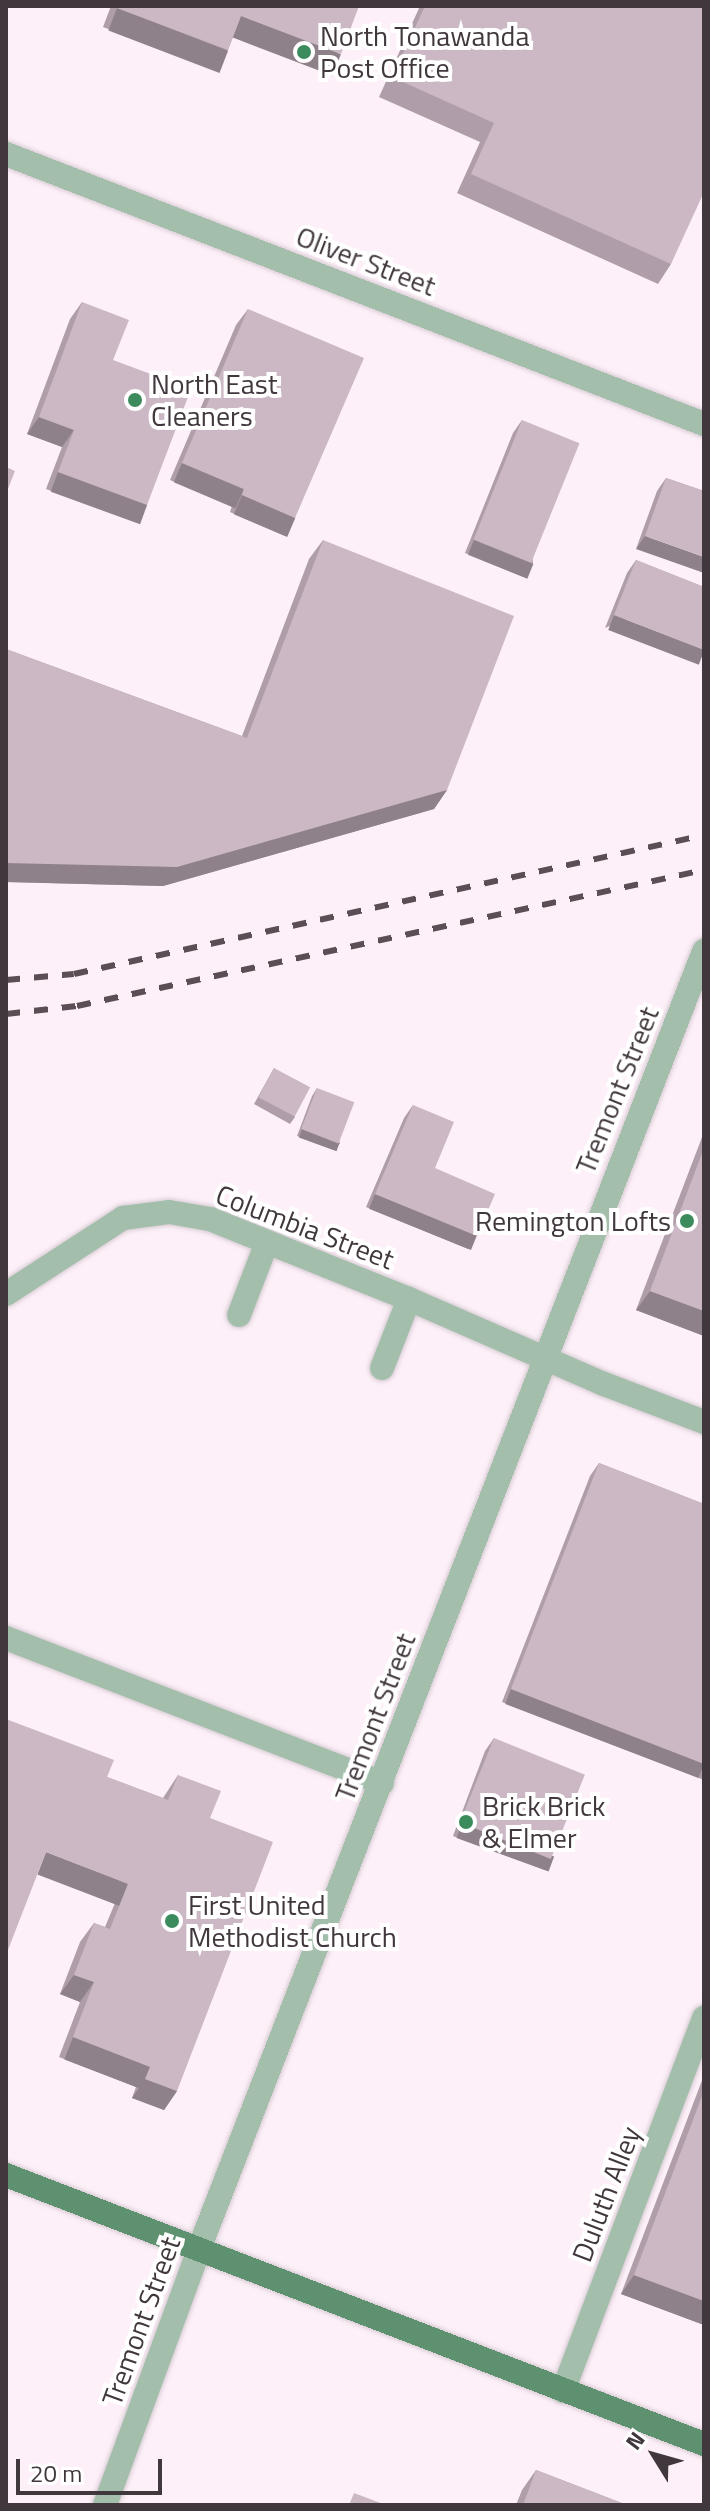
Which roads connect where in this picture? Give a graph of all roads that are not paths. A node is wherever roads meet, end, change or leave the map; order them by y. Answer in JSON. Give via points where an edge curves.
{"nodes":[{"id":1,"x":6,"y":154,"type":"edge"},
{"id":2,"x":704,"y":424,"type":"edge"},
{"id":3,"x":704,"y":951,"type":"edge"},
{"id":4,"x":267,"y":1242,"type":"junction"},
{"id":5,"x":6,"y":1294,"type":"edge"},
{"id":6,"x":409,"y":1299,"type":"junction"},
{"id":7,"x":239,"y":1315,"type":"dead end"},
{"id":8,"x":544,"y":1358,"type":"junction"},
{"id":9,"x":382,"y":1368,"type":"dead end"},
{"id":10,"x":704,"y":1422,"type":"edge"},
{"id":11,"x":6,"y":1638,"type":"edge"},
{"id":12,"x":382,"y":1783,"type":"junction"},
{"id":13,"x":704,"y":2018,"type":"edge"},
{"id":14,"x":6,"y":2175,"type":"edge"},
{"id":15,"x":199,"y":2249,"type":"junction"},
{"id":16,"x":563,"y":2391,"type":"junction"},
{"id":17,"x":704,"y":2444,"type":"edge"},
{"id":18,"x":105,"y":2505,"type":"edge"}],
"edges":[{"from":1,"to":2,"type":"street","name":"Oliver Street"},
{"from":3,"to":8,"type":"street","name":"Tremont Street"},
{"from":4,"to":5,"type":"street","name":"Columbia Street","via":[[210,1219],[169,1212],[123,1218]]},
{"from":4,"to":6,"type":"street","name":"Columbia Street"},
{"from":4,"to":7,"type":"street"},
{"from":6,"to":8,"type":"street","name":"Columbia Street"},
{"from":6,"to":9,"type":"street"},
{"from":8,"to":10,"type":"street","name":"Columbia Street"},
{"from":8,"to":12,"type":"street","name":"Tremont Street"},
{"from":11,"to":12,"type":"street"},
{"from":12,"to":15,"type":"street","name":"Tremont Street"},
{"from":13,"to":16,"type":"street","name":"Duluth Alley"},
{"from":14,"to":15,"type":"main road"},
{"from":15,"to":16,"type":"main road"},
{"from":15,"to":18,"type":"street","name":"Tremont Street"},
{"from":16,"to":17,"type":"main road"}]}
